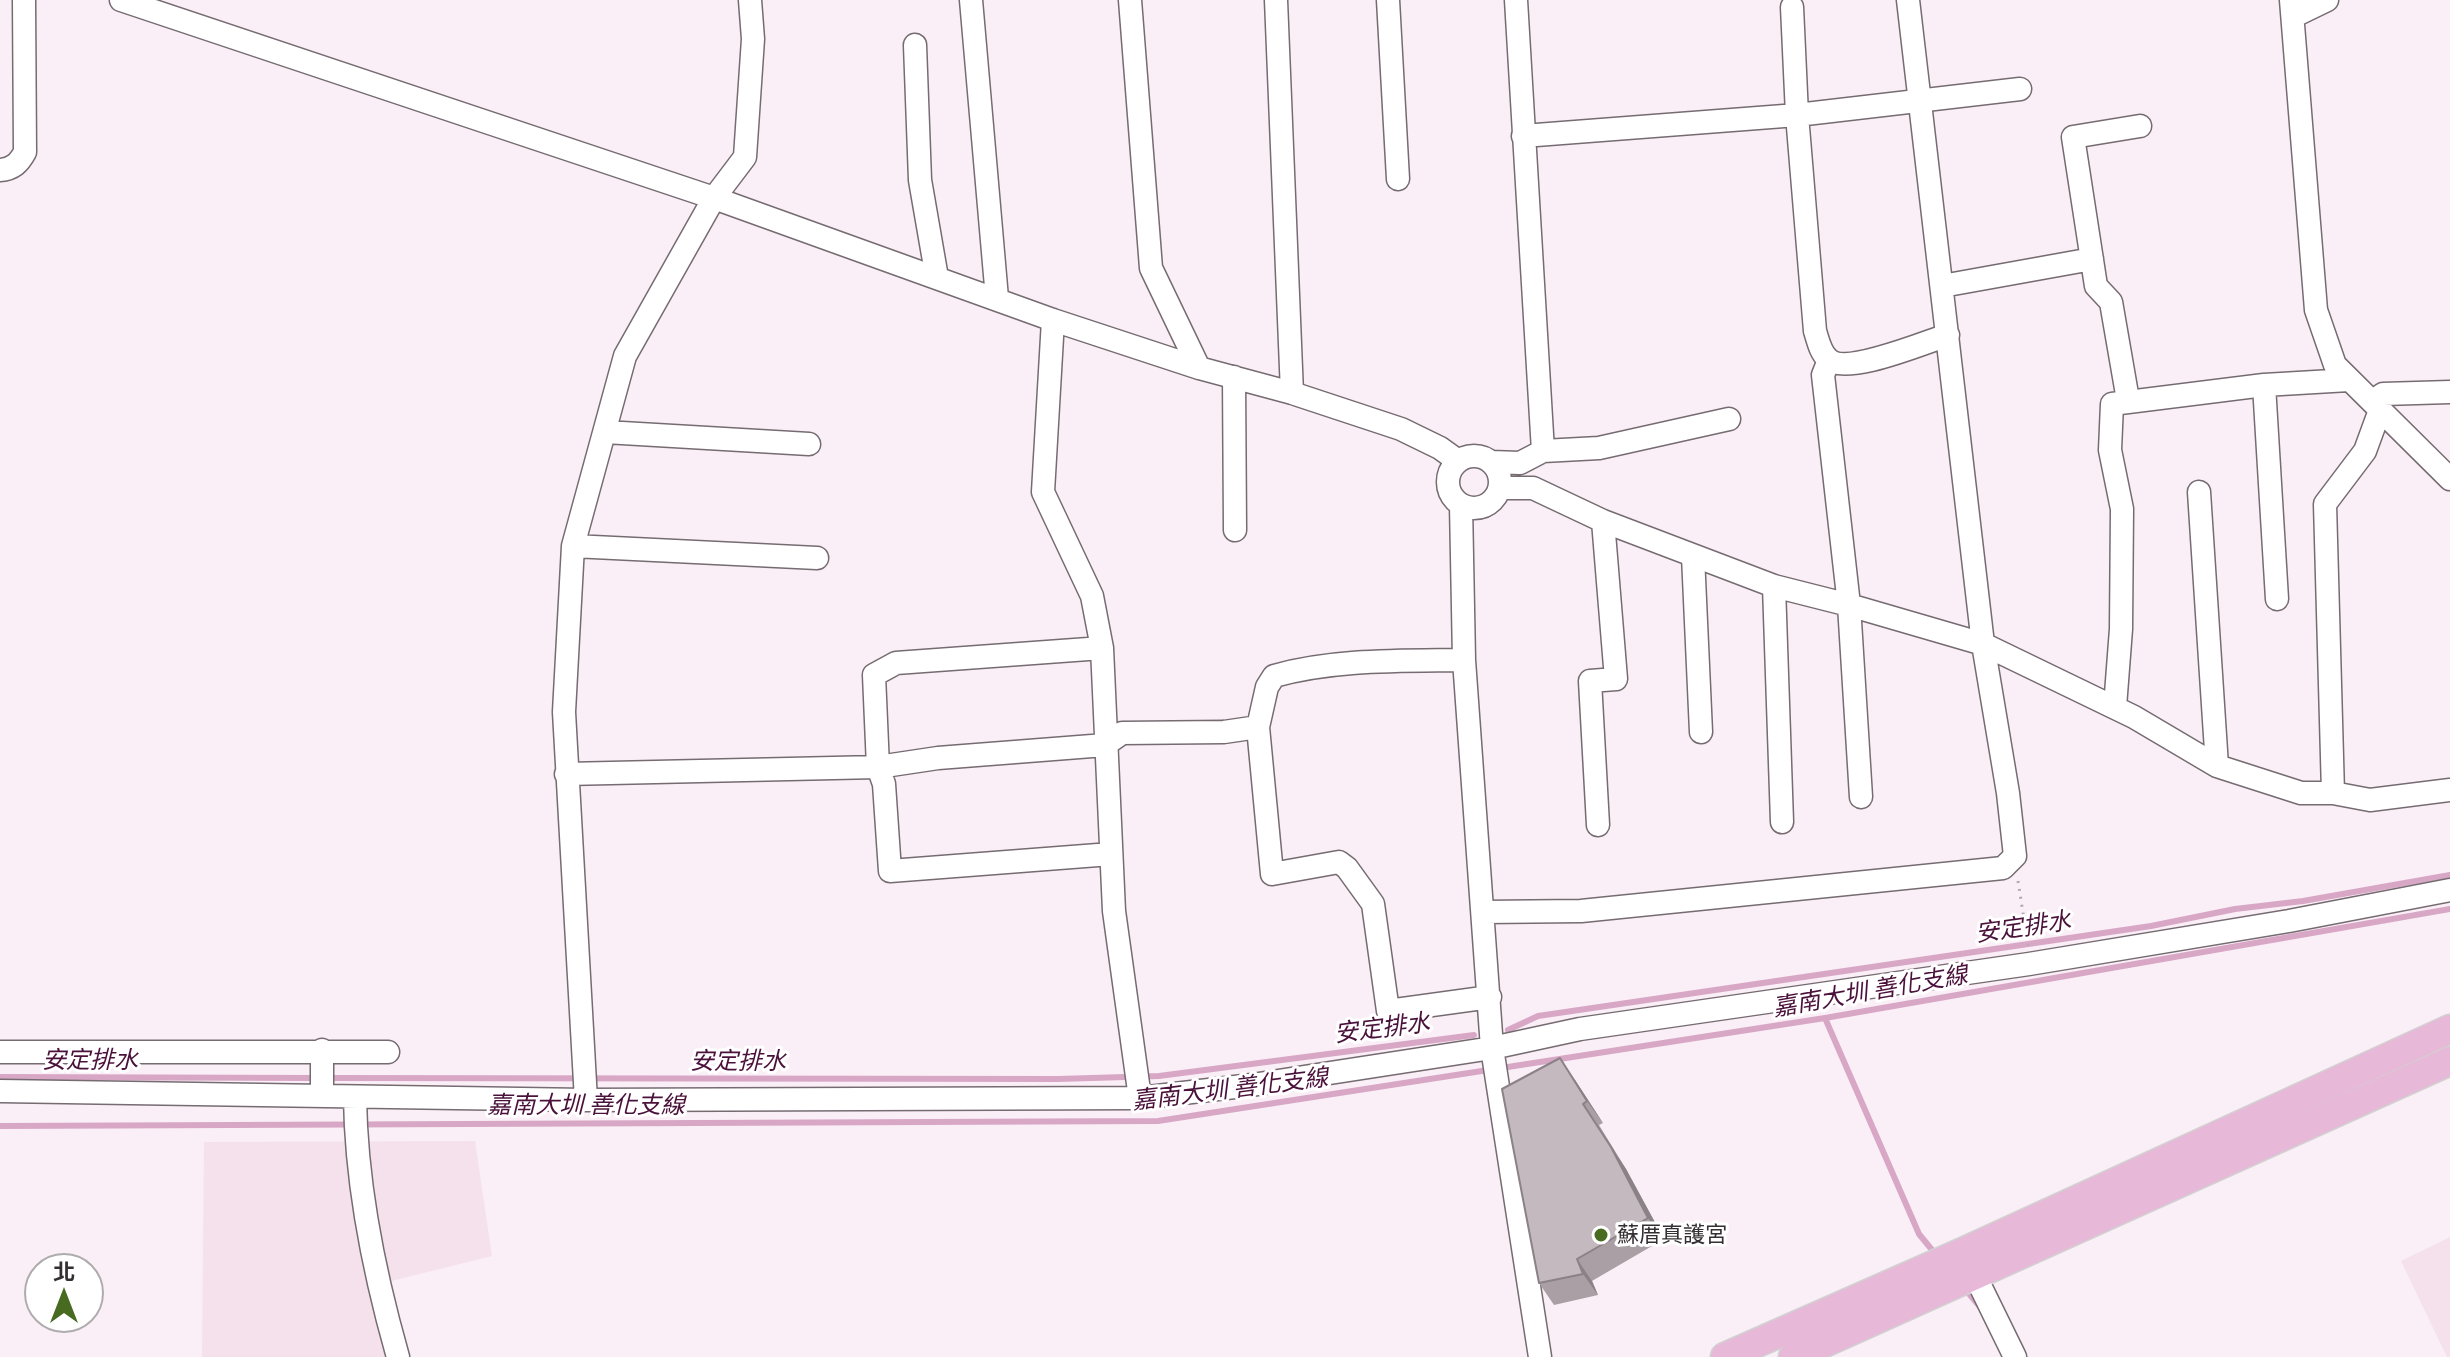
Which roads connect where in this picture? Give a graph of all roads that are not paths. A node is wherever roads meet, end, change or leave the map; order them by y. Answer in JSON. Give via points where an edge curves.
{"nodes":[{"id":1,"x":24,"y":0,"type":"edge"},
{"id":2,"x":121,"y":0,"type":"edge"},
{"id":3,"x":750,"y":0,"type":"edge"},
{"id":4,"x":971,"y":0,"type":"edge"},
{"id":5,"x":1130,"y":0,"type":"edge"},
{"id":6,"x":1276,"y":0,"type":"edge"},
{"id":7,"x":1388,"y":0,"type":"edge"},
{"id":8,"x":1516,"y":0,"type":"edge"},
{"id":9,"x":1908,"y":0,"type":"edge"},
{"id":10,"x":2327,"y":0,"type":"edge"},
{"id":11,"x":1792,"y":7,"type":"dead end"},
{"id":12,"x":2293,"y":8,"type":"edge"},
{"id":13,"x":915,"y":45,"type":"dead end"},
{"id":14,"x":2020,"y":89,"type":"dead end"},
{"id":15,"x":1920,"y":101,"type":"junction"},
{"id":16,"x":1797,"y":115,"type":"junction"},
{"id":17,"x":2140,"y":126,"type":"dead end"},
{"id":18,"x":1523,"y":136,"type":"junction"},
{"id":19,"x":0,"y":170,"type":"edge"},
{"id":20,"x":1398,"y":179,"type":"dead end"},
{"id":21,"x":714,"y":198,"type":"junction"},
{"id":22,"x":2092,"y":259,"type":"junction"},
{"id":23,"x":937,"y":278,"type":"junction"},
{"id":24,"x":1942,"y":286,"type":"junction"},
{"id":25,"x":997,"y":298,"type":"junction"},
{"id":26,"x":1053,"y":320,"type":"junction"},
{"id":27,"x":1948,"y":335,"type":"junction"},
{"id":28,"x":1829,"y":360,"type":"junction"},
{"id":29,"x":1199,"y":368,"type":"junction"},
{"id":30,"x":1234,"y":377,"type":"junction"},
{"id":31,"x":2349,"y":380,"type":"junction"},
{"id":32,"x":2264,"y":385,"type":"junction"},
{"id":33,"x":2450,"y":392,"type":"edge"},
{"id":34,"x":1292,"y":393,"type":"junction"},
{"id":35,"x":2128,"y":400,"type":"junction"},
{"id":36,"x":2376,"y":406,"type":"junction"},
{"id":37,"x":1729,"y":419,"type":"dead end"},
{"id":38,"x":605,"y":432,"type":"junction"},
{"id":39,"x":809,"y":444,"type":"dead end"},
{"id":40,"x":1543,"y":451,"type":"junction"},
{"id":41,"x":1458,"y":461,"type":"junction"},
{"id":42,"x":1491,"y":462,"type":"junction"},
{"id":43,"x":2450,"y":479,"type":"edge"},
{"id":44,"x":1500,"y":488,"type":"junction"},
{"id":45,"x":2199,"y":492,"type":"dead end"},
{"id":46,"x":1461,"y":505,"type":"junction"},
{"id":47,"x":1603,"y":521,"type":"junction"},
{"id":48,"x":1235,"y":530,"type":"dead end"},
{"id":49,"x":573,"y":546,"type":"junction"},
{"id":50,"x":1693,"y":556,"type":"junction"},
{"id":51,"x":817,"y":558,"type":"dead end"},
{"id":52,"x":1774,"y":586,"type":"junction"},
{"id":53,"x":2277,"y":599,"type":"dead end"},
{"id":54,"x":1849,"y":605,"type":"junction"},
{"id":55,"x":1983,"y":644,"type":"junction"},
{"id":56,"x":1102,"y":648,"type":"junction"},
{"id":57,"x":1464,"y":660,"type":"junction"},
{"id":58,"x":2115,"y":707,"type":"junction"},
{"id":59,"x":1258,"y":727,"type":"junction"},
{"id":60,"x":1701,"y":732,"type":"dead end"},
{"id":61,"x":1105,"y":745,"type":"junction"},
{"id":62,"x":2217,"y":766,"type":"junction"},
{"id":63,"x":878,"y":767,"type":"junction"},
{"id":64,"x":566,"y":774,"type":"junction"},
{"id":65,"x":2450,"y":790,"type":"edge"},
{"id":66,"x":2333,"y":793,"type":"junction"},
{"id":67,"x":1861,"y":797,"type":"dead end"},
{"id":68,"x":1782,"y":822,"type":"dead end"},
{"id":69,"x":1598,"y":825,"type":"dead end"},
{"id":70,"x":1111,"y":854,"type":"junction"},
{"id":71,"x":2450,"y":890,"type":"edge"},
{"id":72,"x":1484,"y":912,"type":"junction"},
{"id":73,"x":1490,"y":997,"type":"junction"},
{"id":74,"x":2450,"y":1029,"type":"edge"},
{"id":75,"x":322,"y":1050,"type":"junction"},
{"id":76,"x":0,"y":1052,"type":"edge"},
{"id":77,"x":388,"y":1052,"type":"dead end"},
{"id":78,"x":1493,"y":1052,"type":"junction"},
{"id":79,"x":2450,"y":1061,"type":"edge"},
{"id":80,"x":0,"y":1091,"type":"edge"},
{"id":81,"x":322,"y":1096,"type":"junction"},
{"id":82,"x":355,"y":1097,"type":"junction"},
{"id":83,"x":1140,"y":1098,"type":"junction"},
{"id":84,"x":586,"y":1100,"type":"junction"},
{"id":85,"x":1970,"y":1263,"type":"junction"},
{"id":86,"x":398,"y":1357,"type":"edge"},
{"id":87,"x":1540,"y":1357,"type":"edge"},
{"id":88,"x":1725,"y":1357,"type":"edge"},
{"id":89,"x":1793,"y":1357,"type":"edge"},
{"id":90,"x":2015,"y":1357,"type":"edge"}],
"edges":[{"from":1,"to":19,"type":"street","via":[[25,152],[20,163]]},
{"from":2,"to":21,"type":"street"},
{"from":3,"to":21,"type":"street","via":[[753,39],[745,157]]},
{"from":4,"to":25,"type":"street"},
{"from":5,"to":29,"type":"street","via":[[1151,268]]},
{"from":6,"to":34,"type":"street"},
{"from":7,"to":20,"type":"street"},
{"from":8,"to":18,"type":"street"},
{"from":9,"to":15,"type":"street"},
{"from":10,"to":12,"type":"street"},
{"from":11,"to":16,"type":"street"},
{"from":12,"to":31,"type":"street","via":[[2316,310],[2335,365]]},
{"from":13,"to":23,"type":"street","via":[[920,180]]},
{"from":14,"to":15,"type":"street"},
{"from":15,"to":16,"type":"street"},
{"from":15,"to":24,"type":"street"},
{"from":16,"to":18,"type":"street"},
{"from":16,"to":28,"type":"street","via":[[1815,331]]},
{"from":17,"to":22,"type":"street","via":[[2073,137]]},
{"from":18,"to":40,"type":"street"},
{"from":21,"to":23,"type":"street"},
{"from":21,"to":38,"type":"street","via":[[625,356]]},
{"from":22,"to":24,"type":"street"},
{"from":22,"to":35,"type":"street","via":[[2096,286],[2111,302]]},
{"from":23,"to":25,"type":"street"},
{"from":24,"to":27,"type":"street"},
{"from":25,"to":26,"type":"street"},
{"from":26,"to":29,"type":"street"},
{"from":26,"to":56,"type":"street","via":[[1043,492],[1092,596]]},
{"from":27,"to":28,"type":"street","via":[[1854,365]]},
{"from":27,"to":55,"type":"street"},
{"from":28,"to":54,"type":"street","via":[[1823,375]]},
{"from":29,"to":30,"type":"street"},
{"from":30,"to":34,"type":"street"},
{"from":30,"to":48,"type":"street"},
{"from":31,"to":32,"type":"street"},
{"from":31,"to":36,"type":"street"},
{"from":32,"to":35,"type":"street"},
{"from":32,"to":53,"type":"street"},
{"from":33,"to":36,"type":"street","via":[[2383,394]]},
{"from":34,"to":41,"type":"street","via":[[1401,429]]},
{"from":35,"to":58,"type":"street","via":[[2112,404],[2110,450],[2122,509]]},
{"from":36,"to":43,"type":"street"},
{"from":36,"to":66,"type":"street","via":[[2365,451],[2325,504]]},
{"from":37,"to":40,"type":"street","via":[[1599,448]]},
{"from":38,"to":39,"type":"street"},
{"from":38,"to":49,"type":"street"},
{"from":40,"to":42,"type":"street","via":[[1520,463]]},
{"from":41,"to":42,"type":"street","via":[[1474,456]]},
{"from":41,"to":46,"type":"street","via":[[1448,485]]},
{"from":42,"to":44,"type":"street"},
{"from":44,"to":46,"type":"street","via":[[1485,506]]},
{"from":44,"to":47,"type":"street","via":[[1533,488]]},
{"from":45,"to":62,"type":"street"},
{"from":46,"to":57,"type":"street"},
{"from":47,"to":50,"type":"street"},
{"from":47,"to":69,"type":"street","via":[[1616,679],[1590,681]]},
{"from":49,"to":51,"type":"street"},
{"from":49,"to":64,"type":"street"},
{"from":50,"to":52,"type":"street"},
{"from":50,"to":60,"type":"street"},
{"from":52,"to":54,"type":"street"},
{"from":52,"to":68,"type":"street"},
{"from":54,"to":55,"type":"street"},
{"from":54,"to":67,"type":"street"},
{"from":55,"to":58,"type":"street"},
{"from":55,"to":72,"type":"street","via":[[2015,856],[2003,868],[1581,911]]},
{"from":56,"to":61,"type":"street"},
{"from":56,"to":63,"type":"street","via":[[896,663],[874,675]]},
{"from":57,"to":59,"type":"street","via":[[1380,661],[1274,676]]},
{"from":57,"to":72,"type":"street"},
{"from":58,"to":62,"type":"street"},
{"from":59,"to":61,"type":"street","via":[[1122,733]]},
{"from":59,"to":73,"type":"street","via":[[1272,874],[1339,862],[1347,868],[1373,904],[1388,1011]]},
{"from":61,"to":63,"type":"street"},
{"from":61,"to":70,"type":"street"},
{"from":62,"to":66,"type":"street","via":[[2301,793]]},
{"from":63,"to":64,"type":"street"},
{"from":63,"to":70,"type":"street","via":[[884,784],[890,871]]},
{"from":64,"to":84,"type":"street"},
{"from":65,"to":66,"type":"street","via":[[2370,800]]},
{"from":70,"to":83,"type":"street"},
{"from":71,"to":78,"type":"street","via":[[2151,944],[1580,1029]]},
{"from":72,"to":73,"type":"street"},
{"from":73,"to":78,"type":"street"},
{"from":74,"to":85,"type":"main road"},
{"from":75,"to":76,"type":"street"},
{"from":75,"to":77,"type":"street"},
{"from":75,"to":81,"type":"street"},
{"from":78,"to":83,"type":"street"},
{"from":78,"to":87,"type":"street"},
{"from":79,"to":85,"type":"main road"},
{"from":80,"to":81,"type":"street"},
{"from":81,"to":82,"type":"street"},
{"from":82,"to":84,"type":"street"},
{"from":82,"to":86,"type":"street","via":[[379,1290]]},
{"from":83,"to":84,"type":"street"},
{"from":85,"to":88,"type":"main road"},
{"from":85,"to":89,"type":"main road"},
{"from":85,"to":90,"type":"street"}]}
